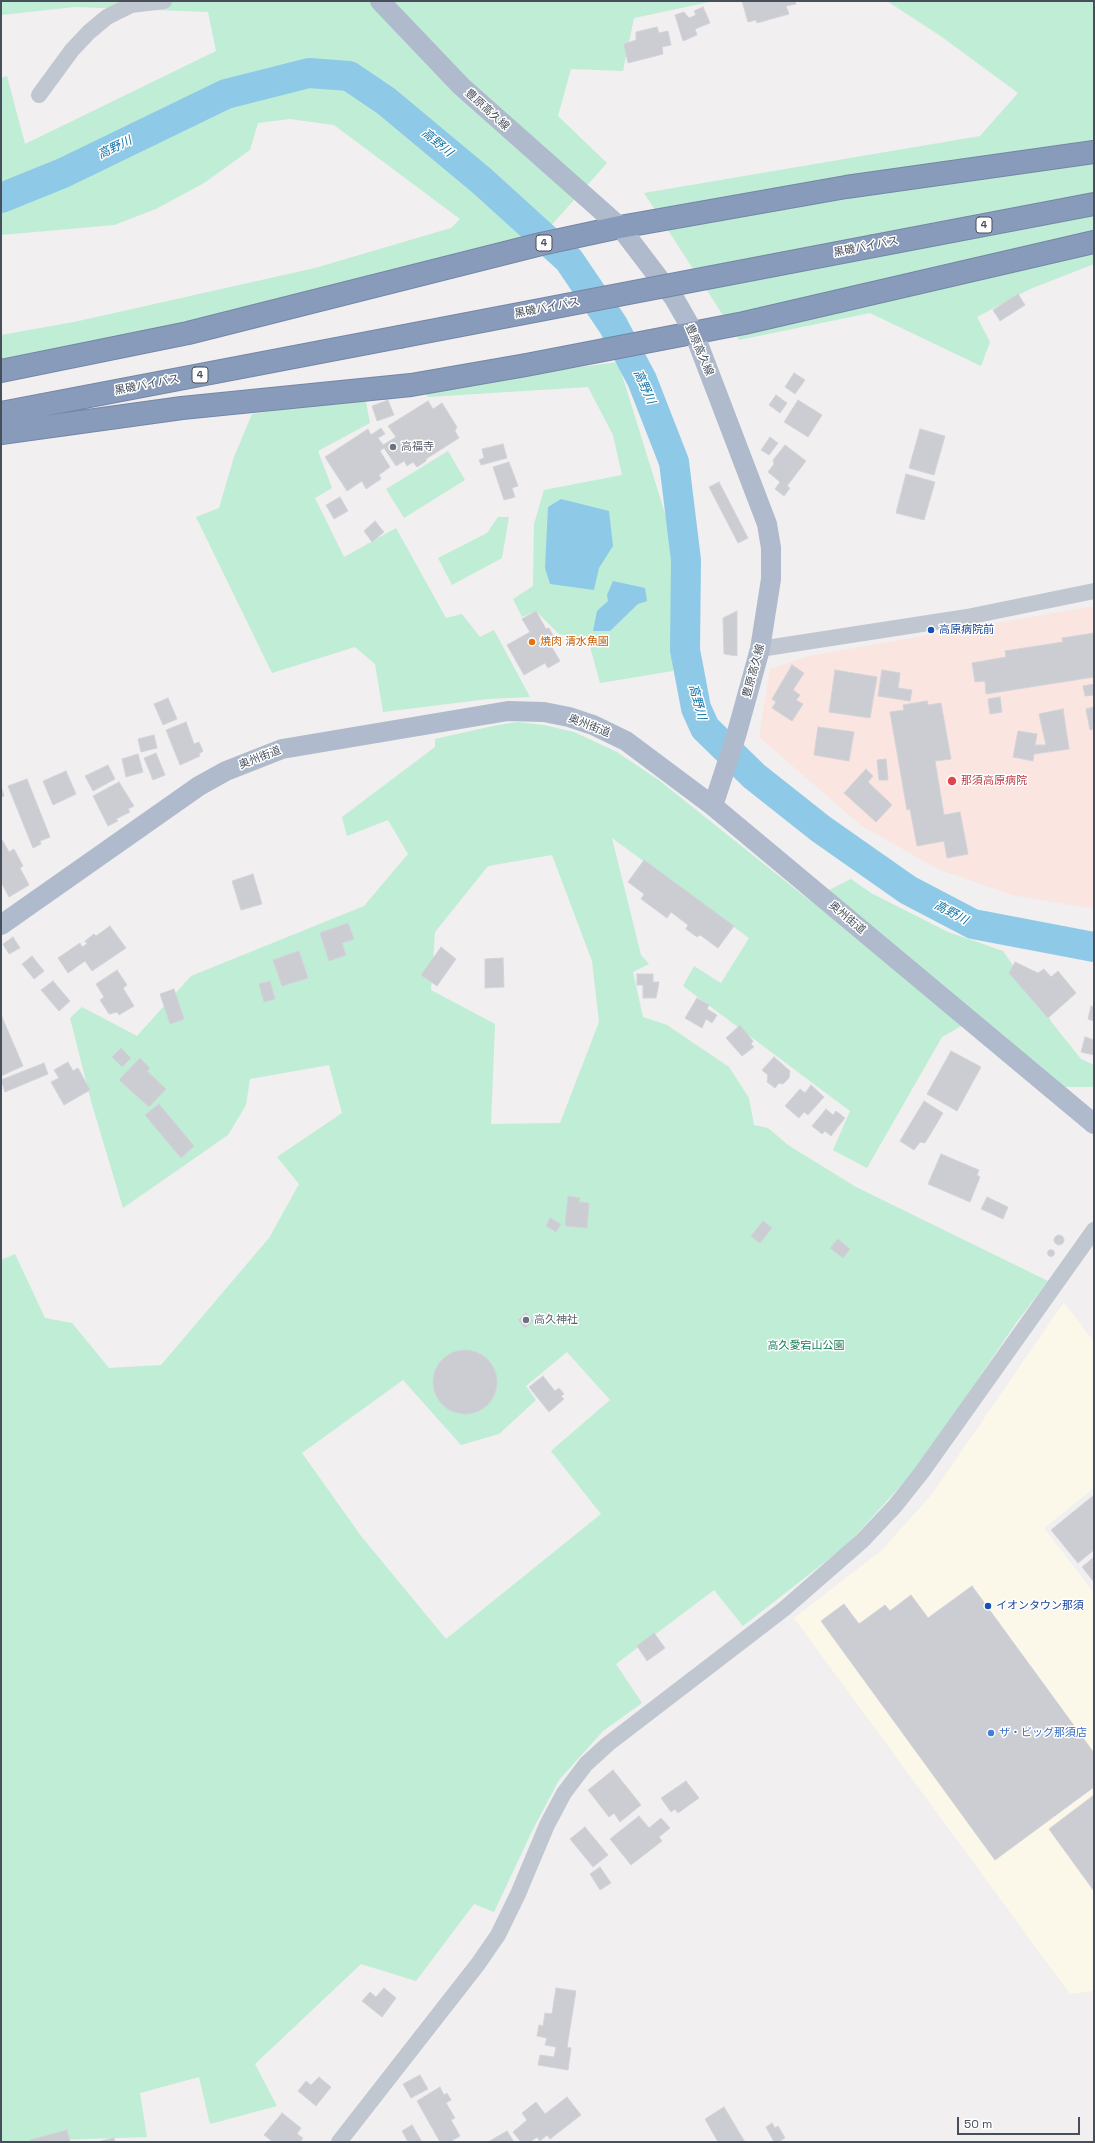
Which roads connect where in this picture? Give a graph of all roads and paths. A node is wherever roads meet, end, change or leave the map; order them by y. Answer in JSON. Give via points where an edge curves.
{"nodes":[{"id":1,"x":164,"y":1,"type":"edge"},
{"id":2,"x":380,"y":1,"type":"edge"},
{"id":3,"x":39,"y":95,"type":"dead end"},
{"id":4,"x":1094,"y":152,"type":"edge"},
{"id":5,"x":1094,"y":204,"type":"edge"},
{"id":6,"x":620,"y":227,"type":"junction"},
{"id":7,"x":1094,"y":242,"type":"edge"},
{"id":8,"x":694,"y":333,"type":"junction"},
{"id":9,"x":1,"y":371,"type":"edge"},
{"id":10,"x":1,"y":413,"type":"edge"},
{"id":11,"x":1,"y":433,"type":"edge"},
{"id":12,"x":1094,"y":591,"type":"edge"},
{"id":13,"x":760,"y":649,"type":"junction"},
{"id":14,"x":713,"y":806,"type":"junction"},
{"id":15,"x":1,"y":925,"type":"edge"},
{"id":16,"x":1094,"y":1124,"type":"edge"},
{"id":17,"x":1094,"y":1230,"type":"edge"},
{"id":18,"x":339,"y":2142,"type":"edge"}],
"edges":[{"from":1,"to":3,"type":"street","via":[[131,5],[107,17],[72,50]]},
{"from":2,"to":6,"type":"main road","name":"豊原高久線","via":[[461,86]]},
{"from":4,"to":6,"type":"highway","number":"4","via":[[846,187]]},
{"from":5,"to":10,"type":"highway","name":"黒磯バイパス","number":"4","bridge":true},
{"from":6,"to":8,"type":"main road","name":"豊原高久線","via":[[674,298]]},
{"from":6,"to":9,"type":"highway","number":"4","via":[[541,244],[188,333]]},
{"from":7,"to":8,"type":"highway","via":[[915,285]]},
{"from":8,"to":11,"type":"highway","via":[[411,385],[182,408]]},
{"from":8,"to":13,"type":"main road","name":"豊原高久線","via":[[766,524],[771,548],[771,579]]},
{"from":12,"to":13,"type":"street","via":[[967,617]]},
{"from":13,"to":14,"type":"main road","name":"豊原高久線","via":[[723,780]]},
{"from":14,"to":15,"type":"main road","name":"奥州街道","via":[[626,741],[593,725],[569,717],[520,710],[475,716],[282,749],[233,768],[199,786]]},
{"from":14,"to":16,"type":"main road","name":"奥州街道"},
{"from":17,"to":18,"type":"street","via":[[922,1472],[862,1541],[784,1609],[608,1744],[586,1764],[564,1793],[550,1818],[498,1935]]}]}
